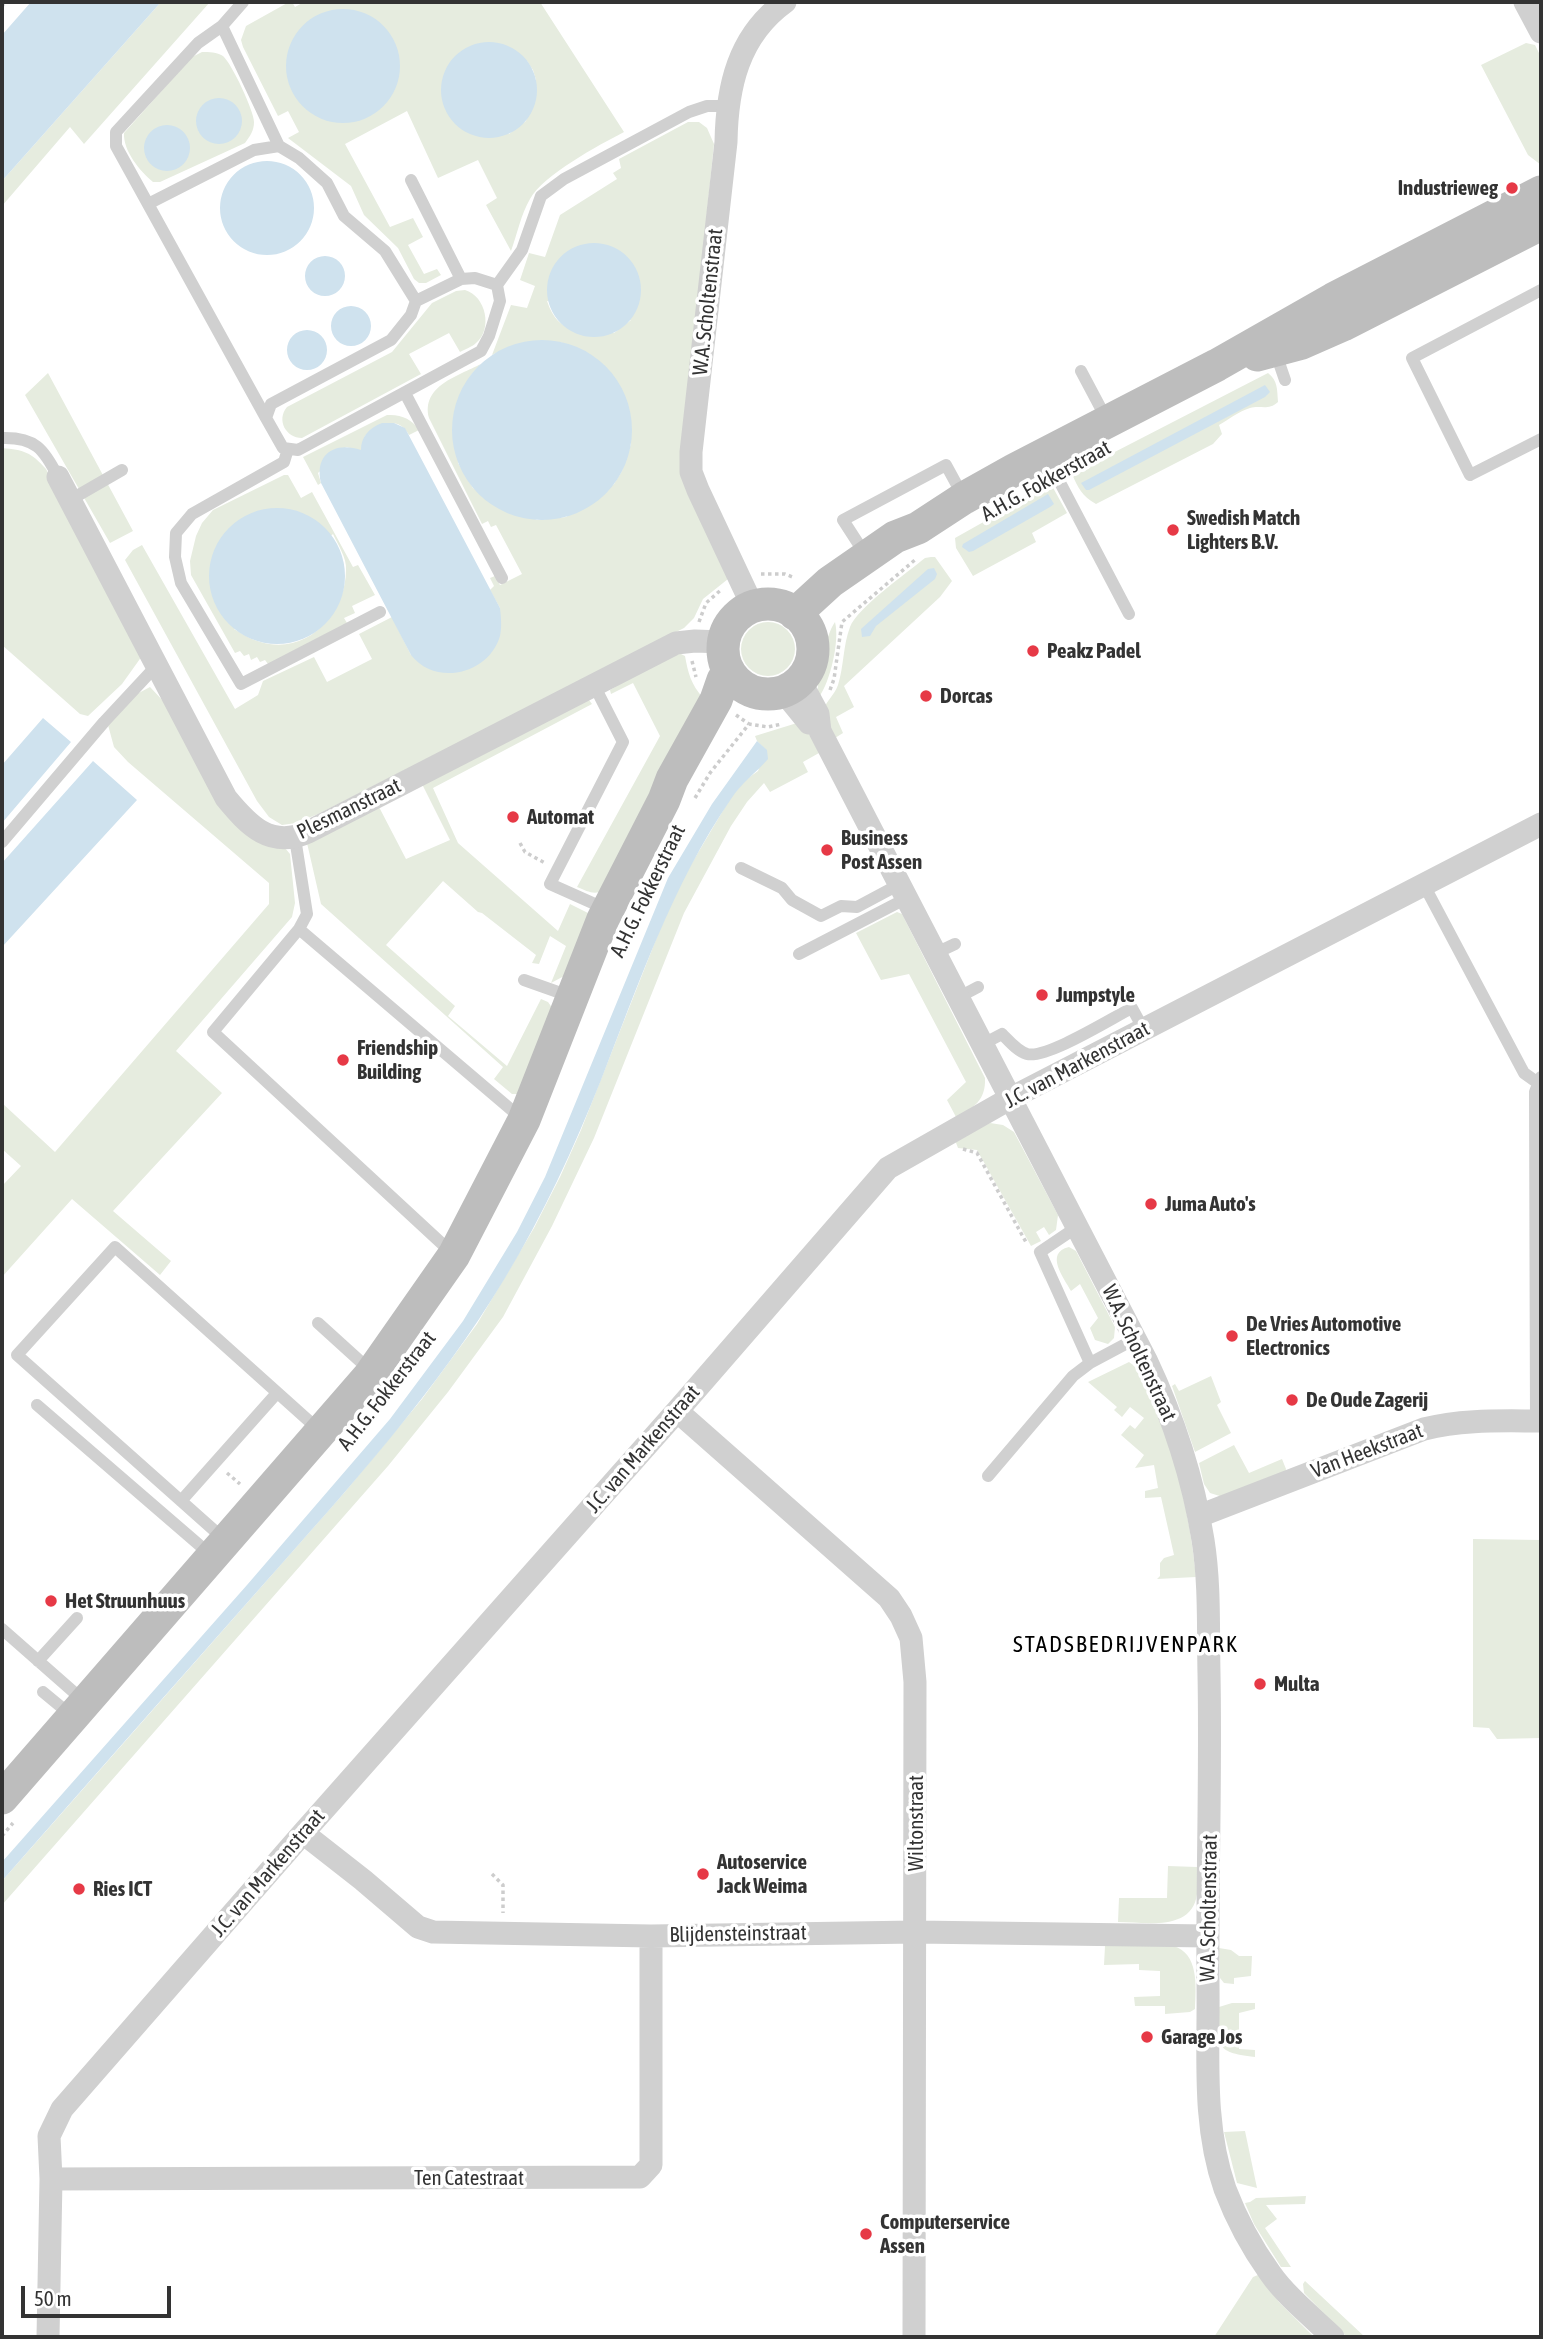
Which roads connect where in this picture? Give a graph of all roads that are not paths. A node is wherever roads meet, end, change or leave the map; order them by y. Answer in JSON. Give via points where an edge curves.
{"nodes":[{"id":1,"x":243,"y":2,"type":"edge"},
{"id":2,"x":785,"y":2,"type":"edge"},
{"id":3,"x":1525,"y":2,"type":"edge"},
{"id":4,"x":222,"y":26,"type":"junction"},
{"id":5,"x":1541,"y":32,"type":"edge"},
{"id":6,"x":726,"y":106,"type":"junction"},
{"id":7,"x":279,"y":146,"type":"junction"},
{"id":8,"x":411,"y":180,"type":"dead end"},
{"id":9,"x":1541,"y":192,"type":"edge"},
{"id":10,"x":148,"y":204,"type":"junction"},
{"id":11,"x":1541,"y":224,"type":"edge"},
{"id":12,"x":461,"y":279,"type":"junction"},
{"id":13,"x":497,"y":285,"type":"junction"},
{"id":14,"x":1541,"y":290,"type":"edge"},
{"id":15,"x":416,"y":301,"type":"junction"},
{"id":16,"x":1276,"y":355,"type":"junction"},
{"id":17,"x":1081,"y":371,"type":"dead end"},
{"id":18,"x":405,"y":393,"type":"junction"},
{"id":19,"x":267,"y":418,"type":"junction"},
{"id":20,"x":1107,"y":421,"type":"junction"},
{"id":21,"x":2,"y":438,"type":"edge"},
{"id":22,"x":1541,"y":439,"type":"edge"},
{"id":23,"x":288,"y":449,"type":"junction"},
{"id":24,"x":1044,"y":453,"type":"junction"},
{"id":25,"x":122,"y":470,"type":"dead end"},
{"id":26,"x":58,"y":477,"type":"joint"},
{"id":27,"x":964,"y":498,"type":"junction"},
{"id":28,"x":70,"y":500,"type":"junction"},
{"id":29,"x":871,"y":563,"type":"junction"},
{"id":30,"x":502,"y":578,"type":"dead end"},
{"id":31,"x":753,"y":591,"type":"junction"},
{"id":32,"x":380,"y":612,"type":"dead end"},
{"id":33,"x":1129,"y":614,"type":"dead end"},
{"id":34,"x":802,"y":622,"type":"junction"},
{"id":35,"x":726,"y":657,"type":"junction"},
{"id":36,"x":158,"y":664,"type":"junction"},
{"id":37,"x":594,"y":685,"type":"junction"},
{"id":38,"x":784,"y":700,"type":"junction"},
{"id":39,"x":676,"y":803,"type":"junction"},
{"id":40,"x":1541,"y":824,"type":"edge"},
{"id":41,"x":295,"y":838,"type":"junction"},
{"id":42,"x":2,"y":842,"type":"edge"},
{"id":43,"x":741,"y":868,"type":"dead end"},
{"id":44,"x":1424,"y":885,"type":"junction"},
{"id":45,"x":903,"y":891,"type":"junction"},
{"id":46,"x":609,"y":911,"type":"junction"},
{"id":47,"x":299,"y":929,"type":"junction"},
{"id":48,"x":799,"y":954,"type":"dead end"},
{"id":49,"x":524,"y":980,"type":"dead end"},
{"id":50,"x":573,"y":998,"type":"junction"},
{"id":51,"x":1144,"y":1030,"type":"junction"},
{"id":52,"x":1086,"y":1032,"type":"junction"},
{"id":53,"x":983,"y":1044,"type":"junction"},
{"id":54,"x":1046,"y":1053,"type":"junction"},
{"id":55,"x":1098,"y":1053,"type":"junction"},
{"id":56,"x":1058,"y":1074,"type":"junction"},
{"id":57,"x":1539,"y":1080,"type":"edge"},
{"id":58,"x":1011,"y":1098,"type":"junction"},
{"id":59,"x":524,"y":1120,"type":"junction"},
{"id":60,"x":1077,"y":1227,"type":"junction"},
{"id":61,"x":454,"y":1255,"type":"junction"},
{"id":62,"x":318,"y":1323,"type":"dead end"},
{"id":63,"x":1135,"y":1339,"type":"junction"},
{"id":64,"x":1090,"y":1363,"type":"junction"},
{"id":65,"x":372,"y":1372,"type":"junction"},
{"id":66,"x":277,"y":1393,"type":"junction"},
{"id":67,"x":37,"y":1405,"type":"dead end"},
{"id":68,"x":677,"y":1411,"type":"junction"},
{"id":69,"x":1539,"y":1421,"type":"edge"},
{"id":70,"x":321,"y":1431,"type":"junction"},
{"id":71,"x":988,"y":1476,"type":"dead end"},
{"id":72,"x":181,"y":1501,"type":"junction"},
{"id":73,"x":1199,"y":1516,"type":"junction"},
{"id":74,"x":219,"y":1549,"type":"junction"},
{"id":75,"x":77,"y":1618,"type":"dead end"},
{"id":76,"x":2,"y":1629,"type":"edge"},
{"id":77,"x":38,"y":1661,"type":"junction"},
{"id":78,"x":43,"y":1692,"type":"dead end"},
{"id":79,"x":79,"y":1709,"type":"junction"},
{"id":80,"x":11,"y":1807,"type":"edge"},
{"id":81,"x":303,"y":1833,"type":"junction"},
{"id":82,"x":916,"y":1932,"type":"junction"},
{"id":83,"x":652,"y":1936,"type":"junction"},
{"id":84,"x":1208,"y":1936,"type":"junction"},
{"id":85,"x":51,"y":2179,"type":"junction"},
{"id":86,"x":48,"y":2337,"type":"edge"},
{"id":87,"x":914,"y":2337,"type":"edge"},
{"id":88,"x":1333,"y":2337,"type":"edge"}],
"edges":[{"from":1,"to":4,"type":"lane"},
{"from":2,"to":6,"type":"street","name":"W.A. Scholtenstraat","via":[[755,30],[740,58]]},
{"from":3,"to":5,"type":"street"},
{"from":4,"to":7,"type":"lane"},
{"from":4,"to":10,"type":"lane","via":[[198,43],[116,132],[116,146]]},
{"from":6,"to":13,"type":"lane","via":[[689,112],[541,196],[522,250]]},
{"from":6,"to":31,"type":"street","name":"W.A. Scholtenstraat","via":[[691,472]]},
{"from":7,"to":10,"type":"lane","via":[[254,149]]},
{"from":7,"to":15,"type":"lane","via":[[327,183],[344,216],[385,251]]},
{"from":8,"to":12,"type":"lane"},
{"from":9,"to":16,"type":"street","name":"A.H.G. Fokkerstraat"},
{"from":10,"to":19,"type":"lane"},
{"from":11,"to":16,"type":"street","name":"A.H.G. Fokkerstraat"},
{"from":12,"to":13,"type":"lane"},
{"from":12,"to":15,"type":"lane"},
{"from":13,"to":18,"type":"lane","via":[[500,302],[481,351]]},
{"from":14,"to":22,"type":"lane","via":[[1412,358],[1470,475]]},
{"from":15,"to":19,"type":"lane","via":[[391,340],[271,404]]},
{"from":16,"to":20,"type":"street","name":"A.H.G. Fokkerstraat","via":[[1217,365]]},
{"from":17,"to":20,"type":"lane"},
{"from":18,"to":23,"type":"lane","via":[[298,450]]},
{"from":18,"to":30,"type":"lane"},
{"from":19,"to":23,"type":"lane","via":[[283,448]]},
{"from":20,"to":24,"type":"street","name":"A.H.G. Fokkerstraat"},
{"from":21,"to":26,"type":"lane","name":"Plesmanstraat","via":[[33,443],[46,453]]},
{"from":23,"to":32,"type":"lane","via":[[284,462],[192,514],[176,533],[181,583],[241,684]]},
{"from":24,"to":27,"type":"street","name":"A.H.G. Fokkerstraat"},
{"from":24,"to":33,"type":"lane"},
{"from":25,"to":28,"type":"lane"},
{"from":26,"to":28,"type":"street","name":"Plesmanstraat"},
{"from":27,"to":29,"type":"street","name":"A.H.G. Fokkerstraat","via":[[920,541],[895,537]]},
{"from":27,"to":29,"type":"lane","via":[[946,465],[843,520]]},
{"from":28,"to":36,"type":"street","name":"Plesmanstraat"},
{"from":29,"to":34,"type":"street","name":"A.H.G. Fokkerstraat","via":[[830,582]]},
{"from":31,"to":34,"type":"street"},
{"from":31,"to":35,"type":"street","via":[[727,630]]},
{"from":34,"to":38,"type":"street","via":[[812,655],[809,667]]},
{"from":35,"to":37,"type":"street","name":"Plesmanstraat","via":[[695,641],[676,643]]},
{"from":35,"to":38,"type":"street","via":[[741,685]]},
{"from":35,"to":39,"type":"street","name":"A.H.G. Fokkerstraat","via":[[716,701],[672,779]]},
{"from":36,"to":41,"type":"street","name":"Plesmanstraat","via":[[226,798],[258,830],[273,838]]},
{"from":36,"to":42,"type":"lane"},
{"from":37,"to":41,"type":"street","name":"Plesmanstraat"},
{"from":37,"to":46,"type":"lane","via":[[623,742],[550,884]]},
{"from":38,"to":39,"type":"street","name":"A.H.G. Fokkerstraat","via":[[749,699],[677,788]]},
{"from":38,"to":45,"type":"street","name":"W.A. Scholtenstraat","via":[[820,731]]},
{"from":39,"to":46,"type":"street","name":"A.H.G. Fokkerstraat","via":[[635,854]]},
{"from":40,"to":44,"type":"street","name":"J.C. van Markenstraat"},
{"from":41,"to":47,"type":"lane","via":[[307,914]]},
{"from":43,"to":45,"type":"lane","via":[[782,888],[792,900],[821,916],[841,906],[857,907]]},
{"from":44,"to":51,"type":"street","name":"J.C. van Markenstraat"},
{"from":44,"to":57,"type":"lane","via":[[1524,1073]]},
{"from":45,"to":48,"type":"lane"},
{"from":45,"to":53,"type":"street","name":"W.A. Scholtenstraat","via":[[945,948],[968,992]]},
{"from":46,"to":50,"type":"street","name":"A.H.G. Fokkerstraat"},
{"from":47,"to":59,"type":"lane"},
{"from":47,"to":61,"type":"lane","via":[[213,1032]]},
{"from":49,"to":50,"type":"lane"},
{"from":50,"to":59,"type":"street","name":"A.H.G. Fokkerstraat"},
{"from":51,"to":52,"type":"lane","via":[[1132,1008]]},
{"from":51,"to":55,"type":"street","name":"J.C. van Markenstraat"},
{"from":52,"to":54,"type":"lane"},
{"from":52,"to":55,"type":"lane"},
{"from":53,"to":54,"type":"lane","via":[[1002,1034],[1027,1054]]},
{"from":53,"to":58,"type":"street","name":"W.A. Scholtenstraat"},
{"from":54,"to":56,"type":"lane"},
{"from":55,"to":56,"type":"street","name":"J.C. van Markenstraat"},
{"from":56,"to":58,"type":"street","name":"J.C. van Markenstraat"},
{"from":57,"to":69,"type":"lane","via":[[1535,1091]]},
{"from":58,"to":60,"type":"street","name":"W.A. Scholtenstraat"},
{"from":58,"to":68,"type":"street","name":"J.C. van Markenstraat","via":[[888,1168]]},
{"from":59,"to":61,"type":"street","name":"A.H.G. Fokkerstraat"},
{"from":60,"to":63,"type":"street","name":"W.A. Scholtenstraat"},
{"from":60,"to":64,"type":"lane","via":[[1040,1252]]},
{"from":61,"to":65,"type":"street","name":"A.H.G. Fokkerstraat"},
{"from":62,"to":65,"type":"lane"},
{"from":63,"to":64,"type":"lane"},
{"from":63,"to":73,"type":"street","name":"W.A. Scholtenstraat","via":[[1172,1420]]},
{"from":64,"to":71,"type":"lane","via":[[1073,1376]]},
{"from":65,"to":70,"type":"street","name":"A.H.G. Fokkerstraat"},
{"from":66,"to":70,"type":"lane"},
{"from":66,"to":72,"type":"lane"},
{"from":66,"to":72,"type":"lane","via":[[115,1247],[17,1355]]},
{"from":67,"to":74,"type":"lane"},
{"from":68,"to":81,"type":"street","name":"J.C. van Markenstraat"},
{"from":68,"to":82,"type":"street","name":"Wiltonstraat","via":[[889,1598],[901,1616],[911,1638],[915,1682]]},
{"from":69,"to":73,"type":"street","name":"Van Heekstraat","via":[[1489,1420],[1424,1429]]},
{"from":70,"to":74,"type":"street","name":"A.H.G. Fokkerstraat"},
{"from":72,"to":74,"type":"lane"},
{"from":73,"to":84,"type":"street","name":"W.A. Scholtenstraat","via":[[1207,1575]]},
{"from":74,"to":79,"type":"street","name":"A.H.G. Fokkerstraat"},
{"from":75,"to":77,"type":"lane"},
{"from":76,"to":77,"type":"lane"},
{"from":77,"to":79,"type":"lane"},
{"from":78,"to":79,"type":"lane"},
{"from":79,"to":80,"type":"street","name":"A.H.G. Fokkerstraat"},
{"from":81,"to":83,"type":"street","name":"Blijdensteinstraat","via":[[418,1927],[433,1932]]},
{"from":81,"to":85,"type":"street","name":"J.C. van Markenstraat","via":[[62,2109],[49,2136]]},
{"from":82,"to":83,"type":"street","name":"Blijdensteinstraat"},
{"from":82,"to":84,"type":"street","name":"Blijdensteinstraat"},
{"from":82,"to":87,"type":"street","name":"Wiltonstraat"},
{"from":83,"to":85,"type":"street","name":"Ten Catestraat","via":[[651,2165],[640,2177]]},
{"from":84,"to":88,"type":"street","name":"W.A. Scholtenstraat","via":[[1209,2109],[1223,2183],[1270,2275]]},
{"from":85,"to":86,"type":"street","name":"J.C. van Markenstraat"}]}
